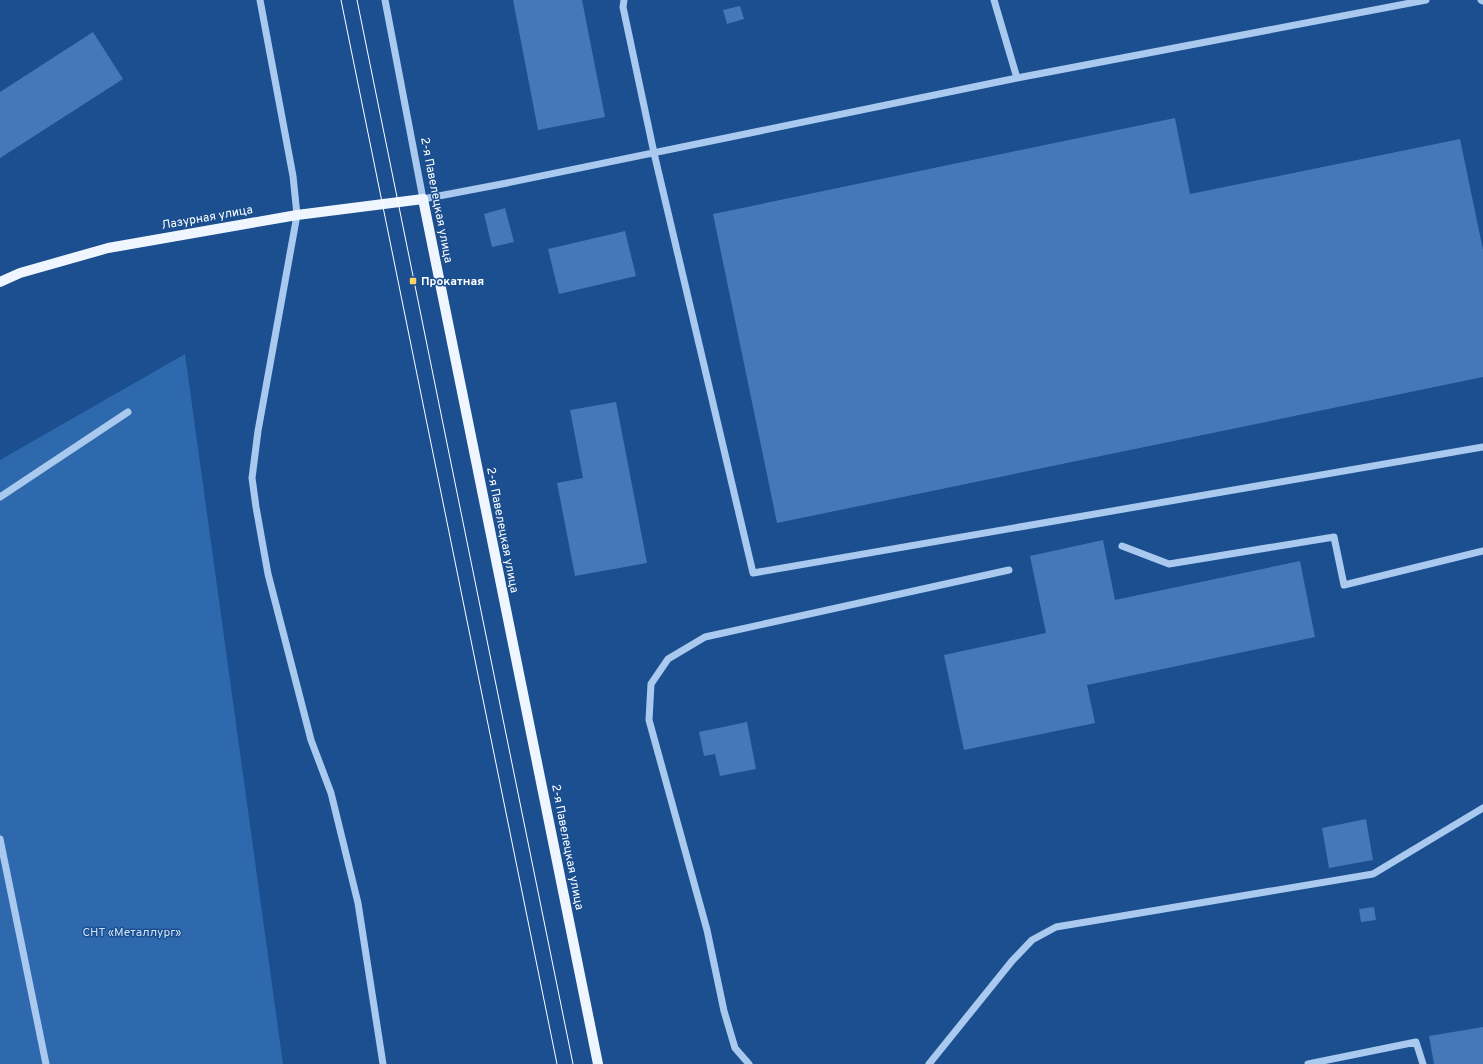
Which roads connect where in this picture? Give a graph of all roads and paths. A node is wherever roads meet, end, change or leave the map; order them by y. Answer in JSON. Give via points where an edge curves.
{"nodes":[{"id":1,"x":260,"y":0,"type":"edge"},
{"id":2,"x":386,"y":0,"type":"edge"},
{"id":3,"x":624,"y":0,"type":"edge"},
{"id":4,"x":994,"y":0,"type":"edge"},
{"id":5,"x":1426,"y":0,"type":"edge"},
{"id":6,"x":1017,"y":78,"type":"junction"},
{"id":7,"x":654,"y":153,"type":"junction"},
{"id":8,"x":423,"y":199,"type":"junction"},
{"id":9,"x":297,"y":215,"type":"junction"},
{"id":10,"x":0,"y":282,"type":"edge"},
{"id":11,"x":128,"y":412,"type":"dead end"},
{"id":12,"x":1483,"y":447,"type":"edge"},
{"id":13,"x":0,"y":497,"type":"edge"},
{"id":14,"x":1122,"y":546,"type":"dead end"},
{"id":15,"x":1483,"y":551,"type":"edge"},
{"id":16,"x":1009,"y":570,"type":"dead end"},
{"id":17,"x":1483,"y":808,"type":"edge"},
{"id":18,"x":0,"y":839,"type":"edge"},
{"id":19,"x":46,"y":1064,"type":"edge"},
{"id":20,"x":383,"y":1064,"type":"edge"},
{"id":21,"x":598,"y":1064,"type":"edge"},
{"id":22,"x":749,"y":1064,"type":"edge"},
{"id":23,"x":929,"y":1064,"type":"edge"},
{"id":24,"x":1308,"y":1064,"type":"edge"},
{"id":25,"x":1423,"y":1064,"type":"edge"}],
"edges":[{"from":1,"to":9,"type":"street","via":[[293,176]]},
{"from":2,"to":8,"type":"street","name":"2-я Павелецкая улица"},
{"from":3,"to":7,"type":"street","via":[[622,7]]},
{"from":4,"to":6,"type":"street"},
{"from":5,"to":6,"type":"street"},
{"from":6,"to":7,"type":"street"},
{"from":7,"to":8,"type":"street"},
{"from":7,"to":12,"type":"street","via":[[753,572]]},
{"from":8,"to":9,"type":"main road","name":"Лазурная улица"},
{"from":8,"to":21,"type":"main road","name":"2-я Павелецкая улица"},
{"from":9,"to":10,"type":"main road","name":"Лазурная улица","via":[[108,248],[20,273]]},
{"from":9,"to":20,"type":"street","via":[[258,431],[252,478],[268,574],[311,740],[331,793],[358,903]]},
{"from":11,"to":13,"type":"street"},
{"from":14,"to":15,"type":"street","via":[[1169,564],[1334,537],[1344,585]]},
{"from":16,"to":22,"type":"street","via":[[705,636],[668,659],[651,684],[649,720],[707,930],[724,1011],[735,1048]]},
{"from":17,"to":23,"type":"street","via":[[1373,874],[1056,927],[1032,940],[1012,961]]},
{"from":18,"to":19,"type":"street"},
{"from":24,"to":25,"type":"street","via":[[1416,1042]]}]}
